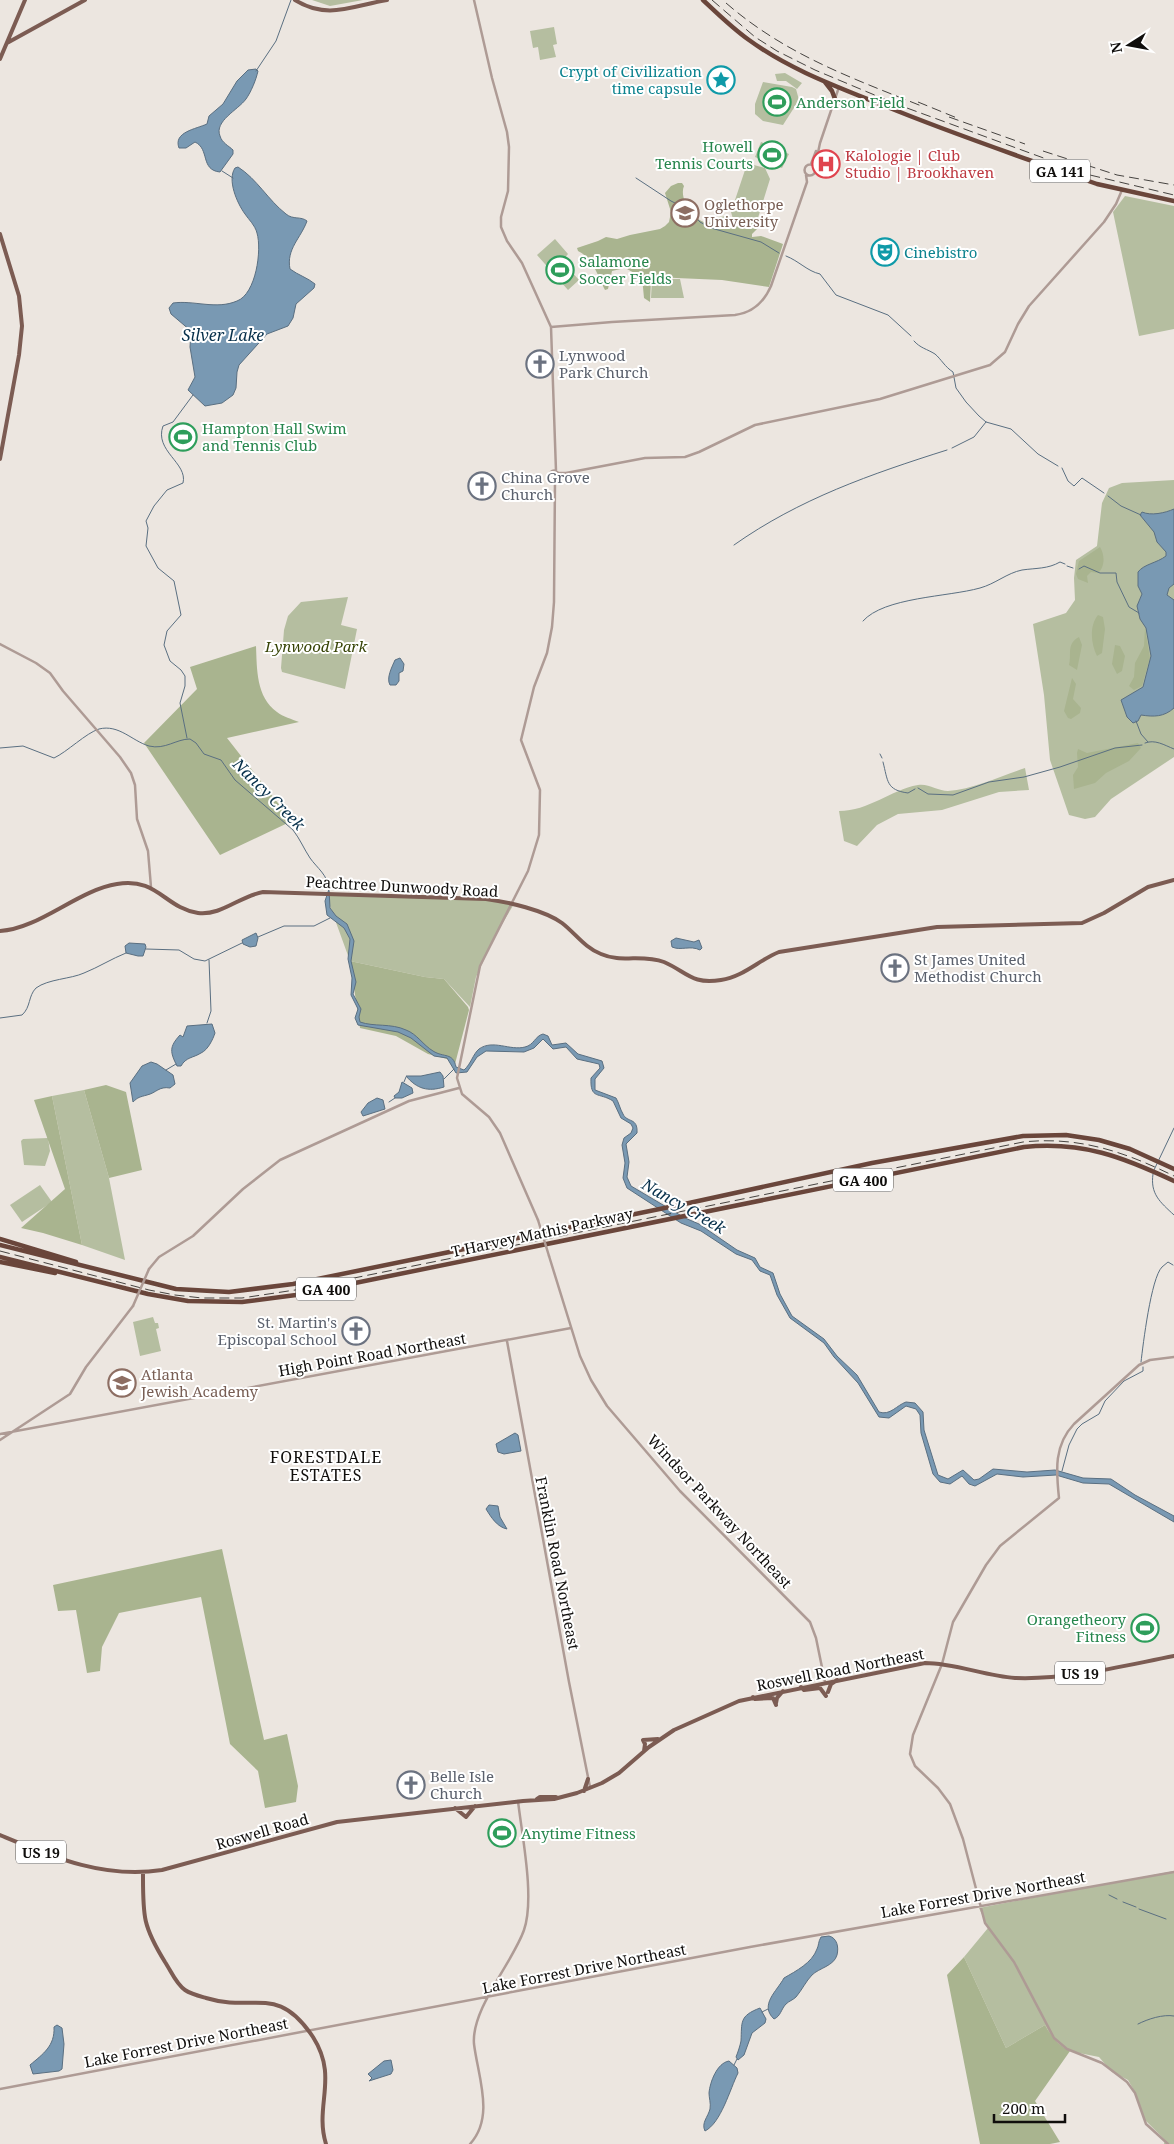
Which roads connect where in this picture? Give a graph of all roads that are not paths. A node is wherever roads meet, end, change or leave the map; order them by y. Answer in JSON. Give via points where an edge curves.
{"nodes":[{"id":1,"x":25,"y":0,"type":"edge"},
{"id":2,"x":295,"y":0,"type":"edge"},
{"id":3,"x":387,"y":0,"type":"edge"},
{"id":4,"x":474,"y":0,"type":"edge"},
{"id":5,"x":703,"y":0,"type":"edge"},
{"id":6,"x":84,"y":1,"type":"edge"},
{"id":7,"x":7,"y":43,"type":"junction"},
{"id":8,"x":0,"y":58,"type":"edge"},
{"id":9,"x":824,"y":81,"type":"junction"},
{"id":10,"x":839,"y":87,"type":"junction"},
{"id":11,"x":835,"y":99,"type":"junction"},
{"id":12,"x":820,"y":143,"type":"junction"},
{"id":13,"x":810,"y":165,"type":"junction"},
{"id":14,"x":815,"y":167,"type":"junction"},
{"id":15,"x":806,"y":175,"type":"junction"},
{"id":16,"x":810,"y":176,"type":"junction"},
{"id":17,"x":807,"y":181,"type":"junction"},
{"id":18,"x":1122,"y":190,"type":"junction"},
{"id":19,"x":1174,"y":202,"type":"edge"},
{"id":20,"x":0,"y":234,"type":"edge"},
{"id":21,"x":551,"y":327,"type":"junction"},
{"id":22,"x":0,"y":459,"type":"edge"},
{"id":23,"x":555,"y":472,"type":"junction"},
{"id":24,"x":566,"y":473,"type":"junction"},
{"id":25,"x":551,"y":479,"type":"junction"},
{"id":26,"x":557,"y":479,"type":"junction"},
{"id":27,"x":554,"y":488,"type":"junction"},
{"id":28,"x":0,"y":644,"type":"edge"},
{"id":29,"x":1174,"y":880,"type":"edge"},
{"id":30,"x":151,"y":887,"type":"junction"},
{"id":31,"x":512,"y":904,"type":"junction"},
{"id":32,"x":0,"y":931,"type":"edge"},
{"id":33,"x":459,"y":1088,"type":"junction"},
{"id":34,"x":1174,"y":1169,"type":"edge"},
{"id":35,"x":1174,"y":1181,"type":"edge"},
{"id":36,"x":0,"y":1239,"type":"edge"},
{"id":37,"x":0,"y":1245,"type":"edge"},
{"id":38,"x":0,"y":1256,"type":"edge"},
{"id":39,"x":0,"y":1262,"type":"edge"},
{"id":40,"x":62,"y":1273,"type":"junction"},
{"id":41,"x":125,"y":1277,"type":"junction"},
{"id":42,"x":571,"y":1328,"type":"junction"},
{"id":43,"x":507,"y":1341,"type":"junction"},
{"id":44,"x":1174,"y":1357,"type":"edge"},
{"id":45,"x":14,"y":1432,"type":"junction"},
{"id":46,"x":0,"y":1434,"type":"edge"},
{"id":47,"x":0,"y":1440,"type":"edge"},
{"id":48,"x":1174,"y":1656,"type":"edge"},
{"id":49,"x":942,"y":1664,"type":"junction"},
{"id":50,"x":838,"y":1679,"type":"junction"},
{"id":51,"x":825,"y":1682,"type":"junction"},
{"id":52,"x":801,"y":1687,"type":"junction"},
{"id":53,"x":783,"y":1690,"type":"junction"},
{"id":54,"x":753,"y":1697,"type":"junction"},
{"id":55,"x":661,"y":1738,"type":"junction"},
{"id":56,"x":644,"y":1751,"type":"junction"},
{"id":57,"x":588,"y":1779,"type":"junction"},
{"id":58,"x":590,"y":1788,"type":"junction"},
{"id":59,"x":584,"y":1791,"type":"junction"},
{"id":60,"x":556,"y":1797,"type":"joint"},
{"id":61,"x":518,"y":1801,"type":"junction"},
{"id":62,"x":475,"y":1806,"type":"junction"},
{"id":63,"x":456,"y":1808,"type":"junction"},
{"id":64,"x":0,"y":1834,"type":"edge"},
{"id":65,"x":142,"y":1872,"type":"junction"},
{"id":66,"x":1174,"y":1872,"type":"edge"},
{"id":67,"x":980,"y":1907,"type":"junction"},
{"id":68,"x":488,"y":1998,"type":"junction"},
{"id":69,"x":307,"y":2030,"type":"junction"},
{"id":70,"x":0,"y":2089,"type":"edge"},
{"id":71,"x":326,"y":2144,"type":"edge"},
{"id":72,"x":470,"y":2144,"type":"edge"},
{"id":73,"x":1168,"y":2144,"type":"edge"}],
"edges":[{"from":1,"to":7,"type":"main road"},
{"from":2,"to":3,"type":"main road","via":[[310,8],[329,11]]},
{"from":4,"to":21,"type":"street","via":[[509,147],[508,192],[501,217],[502,227]]},
{"from":5,"to":9,"type":"highway","number":"GA 141","via":[[751,42],[786,64]]},
{"from":6,"to":7,"type":"main road"},
{"from":7,"to":8,"type":"main road"},
{"from":9,"to":10,"type":"highway","number":"GA 141"},
{"from":9,"to":11,"type":"highway"},
{"from":10,"to":11,"type":"street"},
{"from":10,"to":18,"type":"highway","number":"GA 141","via":[[1013,154]]},
{"from":11,"to":12,"type":"street"},
{"from":12,"to":13,"type":"street"},
{"from":12,"to":14,"type":"street"},
{"from":13,"to":14,"type":"street"},
{"from":13,"to":15,"type":"street","via":[[805,170]]},
{"from":14,"to":16,"type":"street","via":[[816,172]]},
{"from":15,"to":16,"type":"street"},
{"from":15,"to":17,"type":"street"},
{"from":16,"to":17,"type":"street"},
{"from":17,"to":21,"type":"street","via":[[768,293],[751,310],[735,315]]},
{"from":18,"to":19,"type":"highway","number":"GA 141"},
{"from":18,"to":24,"type":"street","via":[[1104,222],[1024,313],[1009,346],[990,365],[880,399],[754,425],[685,456],[645,458]]},
{"from":20,"to":22,"type":"main road","via":[[19,296],[22,326]]},
{"from":21,"to":23,"type":"street"},
{"from":23,"to":24,"type":"street"},
{"from":23,"to":25,"type":"street","via":[[549,474]]},
{"from":23,"to":26,"type":"street"},
{"from":24,"to":26,"type":"street"},
{"from":25,"to":26,"type":"street"},
{"from":25,"to":27,"type":"street"},
{"from":26,"to":27,"type":"street"},
{"from":27,"to":31,"type":"street","via":[[552,627],[521,740],[540,786],[540,827],[528,871]]},
{"from":28,"to":30,"type":"street","via":[[50,673],[130,773],[135,784],[136,815],[148,851]]},
{"from":29,"to":31,"type":"main road","name":"Peachtree Dunwoody Road","via":[[1148,887],[1082,923],[975,925],[906,931],[779,952],[738,975],[711,981],[691,978],[652,958],[616,958],[601,954],[556,919]]},
{"from":30,"to":31,"type":"main road","name":"Peachtree Dunwoody Road","via":[[177,905],[204,913],[263,892],[476,898]]},
{"from":30,"to":32,"type":"main road","name":"Peachtree Dunwoody Road","via":[[136,883],[109,886],[20,927]]},
{"from":31,"to":33,"type":"street","via":[[480,966],[458,1076]]},
{"from":33,"to":42,"type":"street","name":"Windsor Parkway Northeast","bridge":true,"via":[[466,1099],[489,1117],[500,1133],[538,1220]]},
{"from":33,"to":45,"type":"street","bridge":true,"via":[[410,1101],[288,1155],[243,1189],[193,1236],[159,1257],[149,1269],[133,1306],[86,1367],[70,1394]]},
{"from":34,"to":41,"type":"highway","name":"T Harvey Mathis Parkway","number":"GA 400","via":[[1130,1149],[1099,1140],[1050,1134],[1023,1136],[872,1163],[261,1290],[189,1290]]},
{"from":35,"to":40,"type":"highway","name":"T Harvey Mathis Parkway","number":"GA 400","via":[[1128,1160],[1096,1150],[1050,1145],[1024,1147],[249,1302],[175,1300]]},
{"from":36,"to":41,"type":"highway"},
{"from":37,"to":41,"type":"highway","name":"T Harvey Mathis Parkway","number":"GA 400"},
{"from":38,"to":40,"type":"highway","name":"T Harvey Mathis Parkway","number":"GA 400"},
{"from":39,"to":40,"type":"highway"},
{"from":42,"to":43,"type":"street","name":"High Point Road Northeast"},
{"from":42,"to":51,"type":"street","name":"Windsor Parkway Northeast","via":[[583,1364],[607,1406],[680,1490],[810,1622]]},
{"from":43,"to":45,"type":"street","name":"High Point Road Northeast"},
{"from":43,"to":57,"type":"street","name":"Franklin Road Northeast"},
{"from":44,"to":49,"type":"street","via":[[1144,1362],[1069,1429],[1059,1447],[1056,1462],[1059,1498],[994,1552],[954,1620]]},
{"from":45,"to":46,"type":"street","name":"High Point Road Northeast"},
{"from":45,"to":47,"type":"street"},
{"from":48,"to":49,"type":"main road","name":"Roswell Road Northeast","number":"US 19","via":[[1098,1671],[1031,1678],[994,1675]]},
{"from":49,"to":50,"type":"main road","name":"Roswell Road Northeast","number":"US 19","via":[[918,1664]]},
{"from":49,"to":67,"type":"street","via":[[913,1735],[910,1754],[915,1766],[940,1790],[951,1806],[963,1838]]},
{"from":50,"to":51,"type":"main road","name":"Roswell Road Northeast","number":"US 19"},
{"from":50,"to":52,"type":"main road","via":[[831,1684],[827,1694],[820,1688],[804,1690]]},
{"from":51,"to":52,"type":"main road","name":"Roswell Road Northeast","number":"US 19"},
{"from":52,"to":53,"type":"main road","name":"Roswell Road Northeast","number":"US 19"},
{"from":53,"to":54,"type":"main road","name":"Roswell Road Northeast","number":"US 19"},
{"from":53,"to":54,"type":"main road","via":[[776,1698],[776,1705],[773,1698]]},
{"from":54,"to":55,"type":"main road","name":"Roswell Road Northeast","number":"US 19","via":[[723,1707]]},
{"from":55,"to":56,"type":"main road","name":"Roswell Road Northeast","number":"US 19"},
{"from":55,"to":56,"type":"main road","via":[[643,1740]]},
{"from":56,"to":58,"type":"main road","name":"Roswell Road Northeast","number":"US 19","via":[[616,1774]]},
{"from":57,"to":58,"type":"street","name":"Franklin Road Northeast"},
{"from":57,"to":59,"type":"main road"},
{"from":58,"to":59,"type":"main road","name":"Roswell Road Northeast","number":"US 19"},
{"from":59,"to":60,"type":"main road","name":"Roswell Road Northeast","number":"US 19"},
{"from":60,"to":61,"type":"main road","name":"Roswell Road","number":"US 19"},
{"from":61,"to":62,"type":"main road","name":"Roswell Road","number":"US 19"},
{"from":61,"to":68,"type":"street","via":[[527,1888],[525,1925]]},
{"from":62,"to":63,"type":"main road","name":"Roswell Road","number":"US 19"},
{"from":62,"to":63,"type":"main road","via":[[466,1816]]},
{"from":63,"to":65,"type":"main road","name":"Roswell Road","number":"US 19","via":[[337,1822],[182,1866]]},
{"from":64,"to":65,"type":"main road","name":"Roswell Road","number":"US 19","via":[[75,1864],[106,1871]]},
{"from":65,"to":69,"type":"main road","via":[[146,1926],[181,1987],[216,2001],[277,2005],[292,2012]]},
{"from":66,"to":67,"type":"street","name":"Lake Forrest Drive Northeast"},
{"from":67,"to":68,"type":"street","name":"Lake Forrest Drive Northeast","via":[[754,1946]]},
{"from":67,"to":73,"type":"street","via":[[988,1927],[1014,1962],[1054,2038],[1067,2049],[1102,2064],[1127,2082],[1135,2093],[1146,2124]]},
{"from":68,"to":69,"type":"street","name":"Lake Forrest Drive Northeast"},
{"from":68,"to":72,"type":"street","via":[[473,2039],[484,2117]]},
{"from":69,"to":70,"type":"street","name":"Lake Forrest Drive Northeast"},
{"from":69,"to":71,"type":"main road","via":[[320,2051],[326,2072],[322,2125]]}]}
